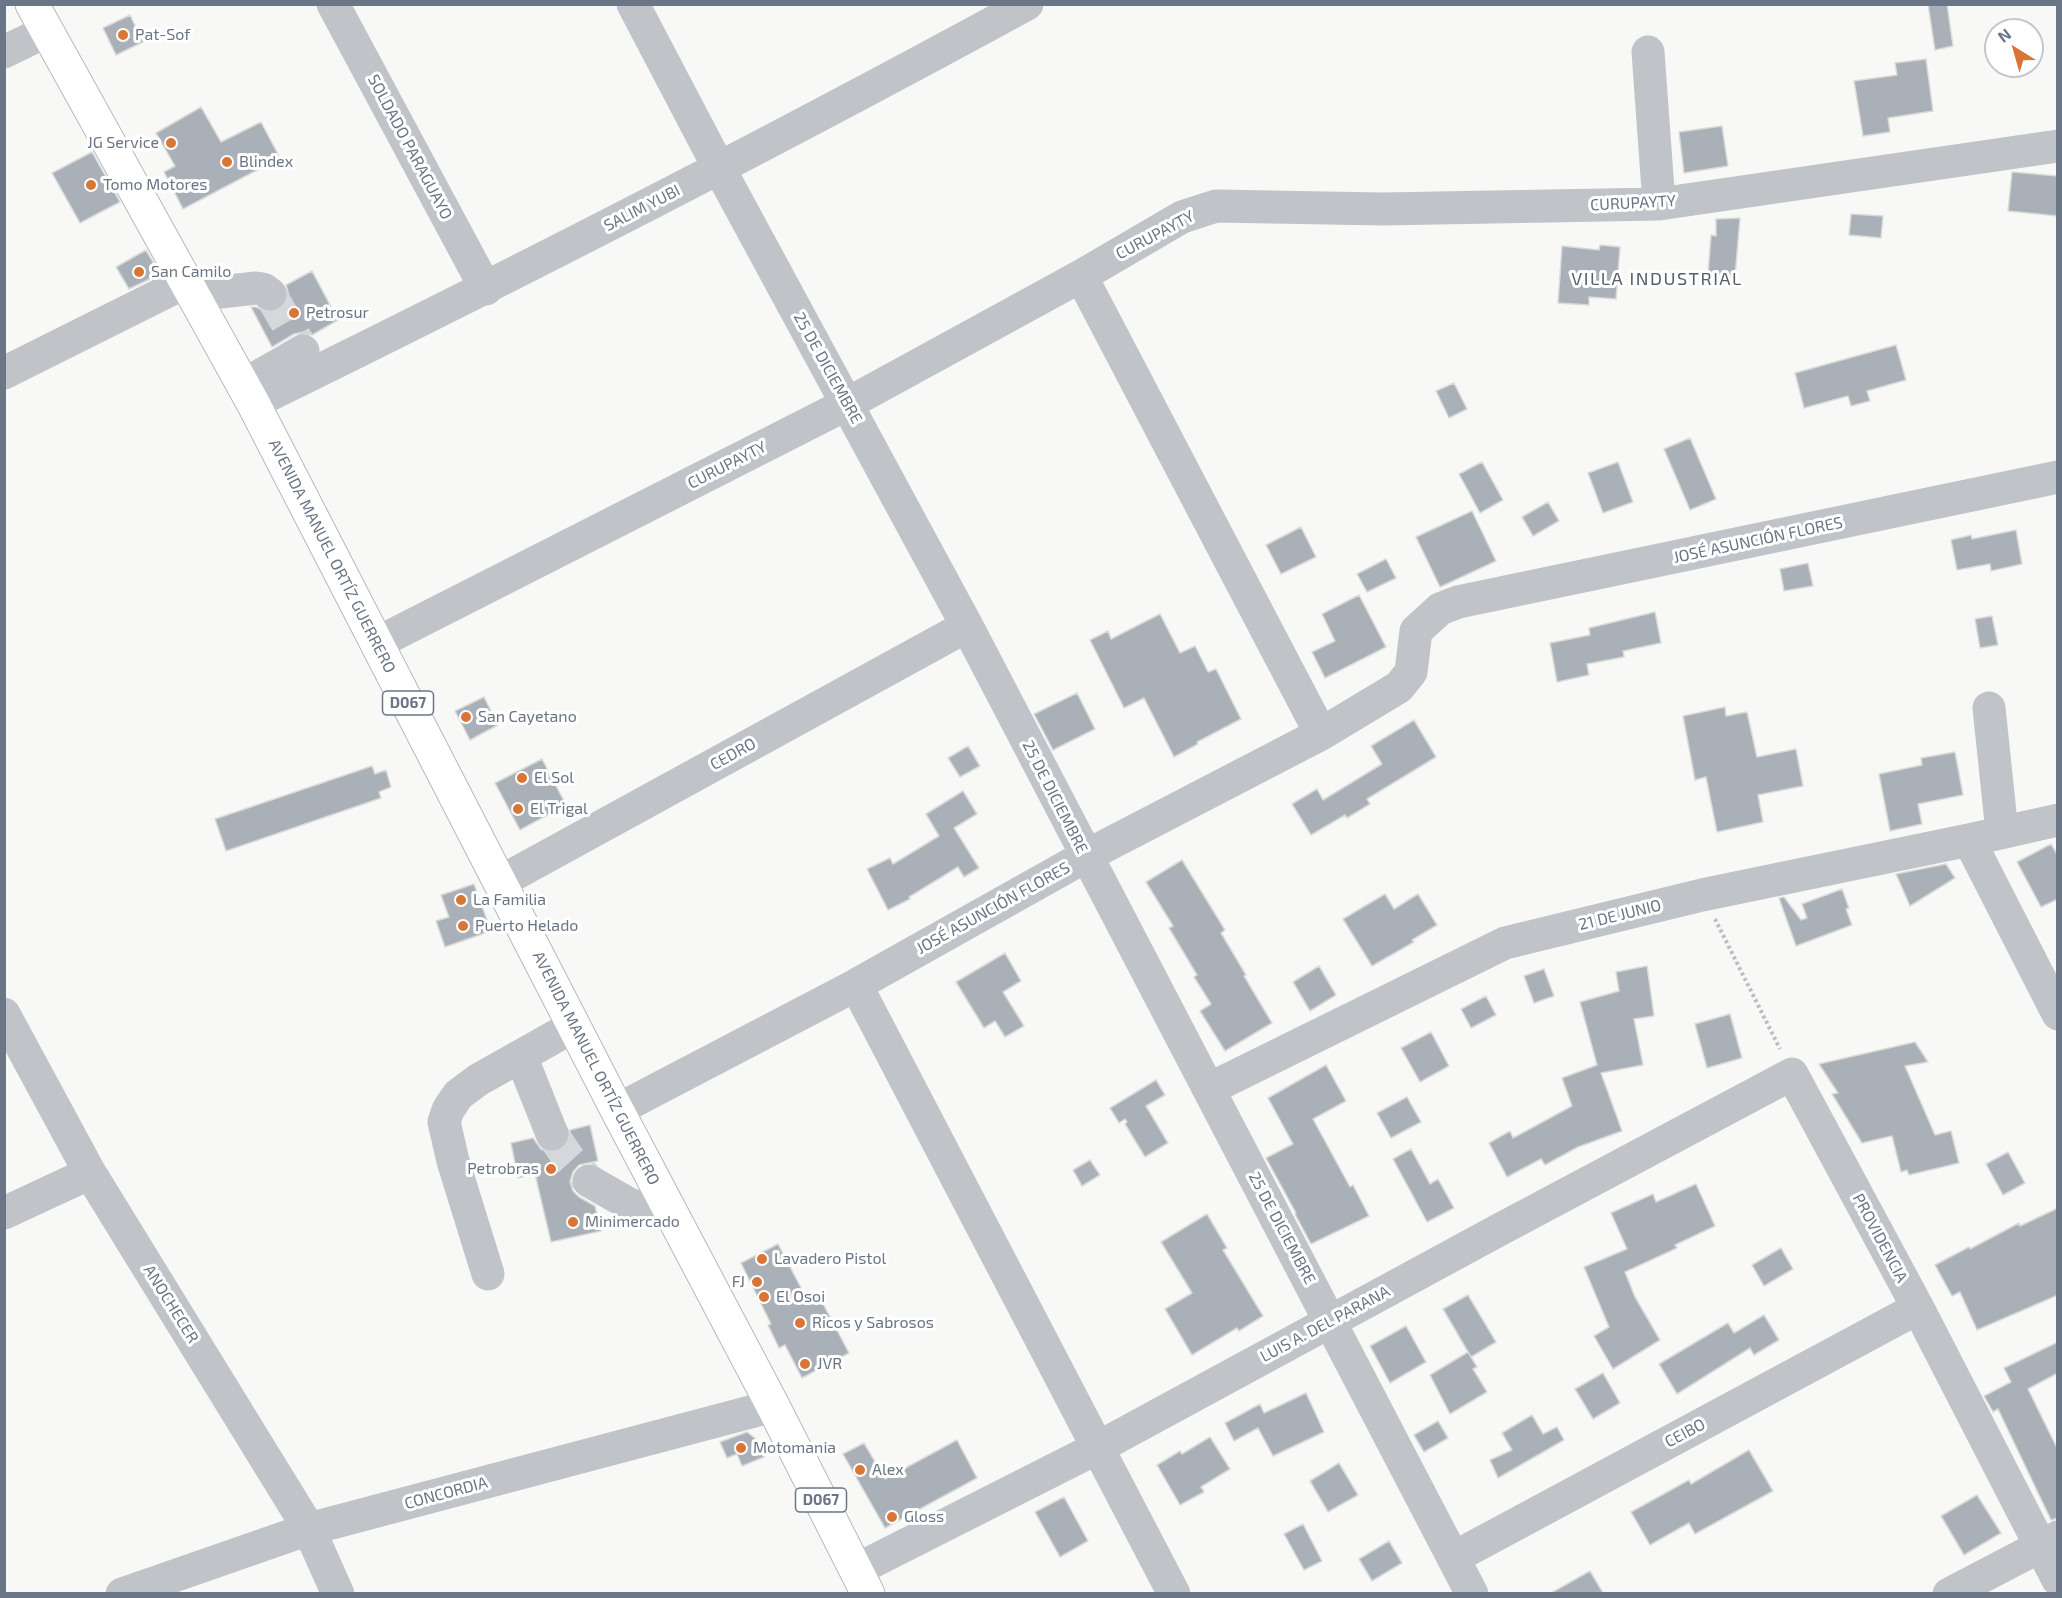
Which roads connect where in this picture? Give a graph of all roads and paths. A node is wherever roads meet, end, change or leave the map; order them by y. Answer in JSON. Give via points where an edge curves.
{"nodes":[{"id":1,"x":333,"y":4,"type":"edge"},
{"id":2,"x":633,"y":4,"type":"edge"},
{"id":3,"x":1027,"y":4,"type":"edge"},
{"id":4,"x":40,"y":18,"type":"edge"},
{"id":5,"x":4,"y":52,"type":"edge"},
{"id":6,"x":1648,"y":52,"type":"dead end"},
{"id":7,"x":2058,"y":146,"type":"edge"},
{"id":8,"x":719,"y":168,"type":"junction"},
{"id":9,"x":1659,"y":204,"type":"junction"},
{"id":10,"x":1081,"y":276,"type":"junction"},
{"id":11,"x":190,"y":288,"type":"junction"},
{"id":12,"x":486,"y":289,"type":"junction"},
{"id":13,"x":270,"y":294,"type":"dead end"},
{"id":14,"x":4,"y":373,"type":"edge"},
{"id":15,"x":248,"y":394,"type":"junction"},
{"id":16,"x":847,"y":404,"type":"junction"},
{"id":17,"x":2058,"y":477,"type":"edge"},
{"id":18,"x":967,"y":626,"type":"junction"},
{"id":19,"x":377,"y":643,"type":"junction"},
{"id":20,"x":1989,"y":708,"type":"dead end"},
{"id":21,"x":1321,"y":734,"type":"junction"},
{"id":22,"x":2058,"y":820,"type":"edge"},
{"id":23,"x":2002,"y":832,"type":"junction"},
{"id":24,"x":1969,"y":840,"type":"junction"},
{"id":25,"x":1086,"y":856,"type":"junction"},
{"id":26,"x":500,"y":882,"type":"junction"},
{"id":27,"x":1702,"y":895,"type":"junction"},
{"id":28,"x":856,"y":985,"type":"junction"},
{"id":29,"x":4,"y":1014,"type":"edge"},
{"id":30,"x":2058,"y":1014,"type":"edge"},
{"id":31,"x":574,"y":1026,"type":"junction"},
{"id":32,"x":521,"y":1056,"type":"junction"},
{"id":33,"x":1792,"y":1074,"type":"junction"},
{"id":34,"x":1209,"y":1089,"type":"junction"},
{"id":35,"x":617,"y":1110,"type":"junction"},
{"id":36,"x":552,"y":1134,"type":"tunnel mouth"},
{"id":37,"x":90,"y":1173,"type":"junction"},
{"id":38,"x":589,"y":1181,"type":"tunnel mouth"},
{"id":39,"x":671,"y":1212,"type":"junction"},
{"id":40,"x":4,"y":1213,"type":"edge"},
{"id":41,"x":488,"y":1274,"type":"dead end"},
{"id":42,"x":1917,"y":1308,"type":"junction"},
{"id":43,"x":1330,"y":1321,"type":"junction"},
{"id":44,"x":773,"y":1407,"type":"junction"},
{"id":45,"x":1099,"y":1446,"type":"junction"},
{"id":46,"x":309,"y":1529,"type":"junction"},
{"id":47,"x":2049,"y":1541,"type":"edge"},
{"id":48,"x":1453,"y":1558,"type":"junction"},
{"id":49,"x":2058,"y":1580,"type":"edge"},
{"id":50,"x":862,"y":1582,"type":"edge"},
{"id":51,"x":122,"y":1593,"type":"edge"},
{"id":52,"x":338,"y":1593,"type":"edge"},
{"id":53,"x":1174,"y":1593,"type":"edge"},
{"id":54,"x":1472,"y":1593,"type":"edge"},
{"id":55,"x":1949,"y":1593,"type":"edge"}],
"edges":[{"from":1,"to":12,"type":"street","name":"SOLDADO PARAGUAYO"},
{"from":2,"to":8,"type":"street","name":"25 DE DICIEMBRE"},
{"from":3,"to":8,"type":"street","name":"SALIM YUBI"},
{"from":4,"to":5,"type":"street"},
{"from":4,"to":11,"type":"main road","name":"AVENIDA MANUEL ORTÍZ GUERRERO","number":"D067"},
{"from":6,"to":9,"type":"street"},
{"from":7,"to":9,"type":"street","name":"CURUPAYTY"},
{"from":8,"to":12,"type":"street","name":"SALIM YUBI"},
{"from":8,"to":16,"type":"street","name":"25 DE DICIEMBRE"},
{"from":9,"to":10,"type":"street","name":"CURUPAYTY","via":[[1382,209],[1216,206],[1182,218]]},
{"from":10,"to":16,"type":"street","name":"CURUPAYTY"},
{"from":10,"to":21,"type":"street"},
{"from":11,"to":13,"type":"street","via":[[256,288]]},
{"from":11,"to":14,"type":"street"},
{"from":11,"to":15,"type":"main road","name":"AVENIDA MANUEL ORTÍZ GUERRERO","number":"D067"},
{"from":12,"to":15,"type":"street","name":"SALIM YUBI","via":[[305,356]]},
{"from":15,"to":19,"type":"main road","name":"AVENIDA MANUEL ORTÍZ GUERRERO","number":"D067"},
{"from":16,"to":18,"type":"street","name":"25 DE DICIEMBRE"},
{"from":16,"to":19,"type":"street","name":"CURUPAYTY"},
{"from":17,"to":21,"type":"street","name":"JOSÉ ASUNCIÓN FLORES","via":[[1458,602],[1440,609],[1418,628],[1411,672],[1399,687]]},
{"from":18,"to":25,"type":"street","name":"25 DE DICIEMBRE"},
{"from":18,"to":26,"type":"street","name":"CEDRO"},
{"from":19,"to":26,"type":"main road","name":"AVENIDA MANUEL ORTÍZ GUERRERO","number":"D067"},
{"from":20,"to":23,"type":"street"},
{"from":21,"to":25,"type":"street","name":"JOSÉ ASUNCIÓN FLORES"},
{"from":22,"to":23,"type":"street","name":"21 DE JUNIO"},
{"from":23,"to":24,"type":"street","name":"21 DE JUNIO"},
{"from":24,"to":27,"type":"street","name":"21 DE JUNIO"},
{"from":24,"to":30,"type":"street"},
{"from":25,"to":28,"type":"street","name":"JOSÉ ASUNCIÓN FLORES"},
{"from":25,"to":34,"type":"street","name":"25 DE DICIEMBRE"},
{"from":26,"to":31,"type":"main road","name":"AVENIDA MANUEL ORTÍZ GUERRERO","number":"D067"},
{"from":27,"to":33,"type":"path"},
{"from":27,"to":34,"type":"street","name":"21 DE JUNIO","via":[[1505,943]]},
{"from":28,"to":35,"type":"street","name":"JOSÉ ASUNCIÓN FLORES"},
{"from":28,"to":45,"type":"street"},
{"from":29,"to":37,"type":"street","name":"ANOCHECER"},
{"from":31,"to":32,"type":"street"},
{"from":31,"to":35,"type":"main road","name":"AVENIDA MANUEL ORTÍZ GUERRERO","number":"D067"},
{"from":32,"to":36,"type":"street"},
{"from":32,"to":41,"type":"street","via":[[458,1095],[444,1122]]},
{"from":33,"to":42,"type":"street","name":"PROVIDENCIA"},
{"from":33,"to":43,"type":"street","name":"LUIS A. DEL PARANA"},
{"from":34,"to":43,"type":"street","name":"25 DE DICIEMBRE"},
{"from":35,"to":39,"type":"main road","name":"AVENIDA MANUEL ORTÍZ GUERRERO","number":"D067"},
{"from":37,"to":40,"type":"street"},
{"from":37,"to":46,"type":"street","name":"ANOCHECER"},
{"from":38,"to":39,"type":"street","via":[[631,1205]]},
{"from":39,"to":44,"type":"main road","name":"AVENIDA MANUEL ORTÍZ GUERRERO","number":"D067"},
{"from":42,"to":47,"type":"street","name":"PROVIDENCIA"},
{"from":42,"to":48,"type":"street","name":"CEIBO"},
{"from":43,"to":45,"type":"street","name":"LUIS A. DEL PARANA"},
{"from":43,"to":48,"type":"street","name":"25 DE DICIEMBRE"},
{"from":44,"to":46,"type":"street","name":"CONCORDIA"},
{"from":44,"to":50,"type":"main road","name":"AVENIDA MANUEL ORTÍZ GUERRERO","number":"D067"},
{"from":45,"to":50,"type":"street","name":"LUIS A. DEL PARANA"},
{"from":45,"to":53,"type":"street"},
{"from":46,"to":51,"type":"street","name":"CONCORDIA"},
{"from":46,"to":52,"type":"street","name":"ANOCHECER"},
{"from":47,"to":49,"type":"street","name":"PROVIDENCIA"},
{"from":47,"to":55,"type":"street"},
{"from":48,"to":54,"type":"street","name":"25 DE DICIEMBRE"}]}
